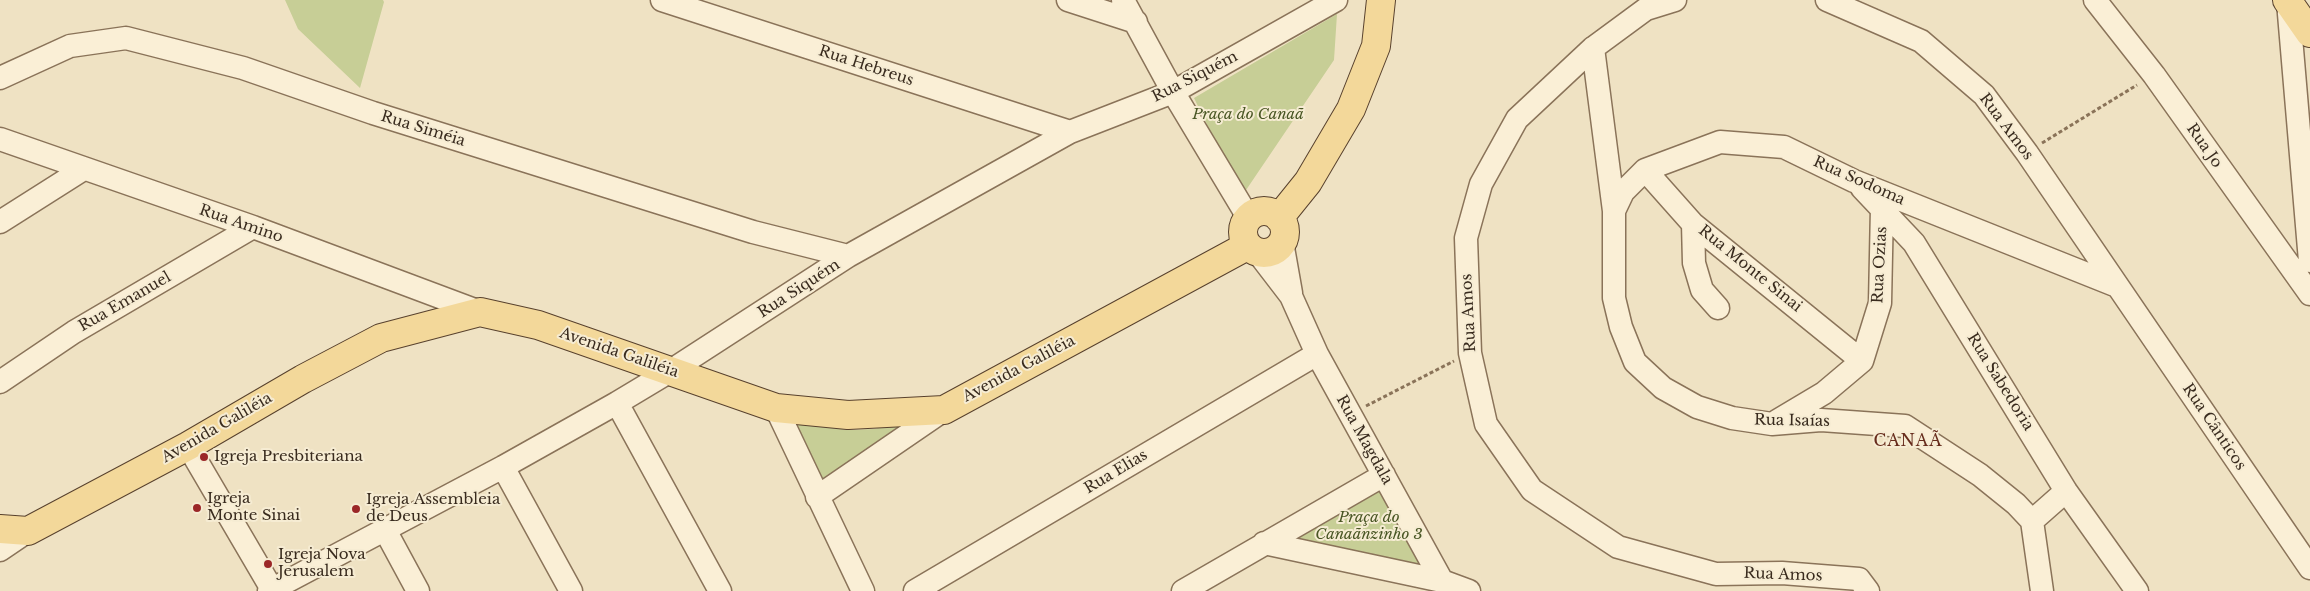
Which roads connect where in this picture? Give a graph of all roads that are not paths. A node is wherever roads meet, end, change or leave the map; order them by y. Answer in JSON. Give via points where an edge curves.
{"nodes":[{"id":1,"x":662,"y":0,"type":"edge"},
{"id":2,"x":1068,"y":0,"type":"edge"},
{"id":3,"x":1123,"y":0,"type":"edge"},
{"id":4,"x":1336,"y":0,"type":"edge"},
{"id":5,"x":1381,"y":0,"type":"edge"},
{"id":6,"x":1675,"y":0,"type":"edge"},
{"id":7,"x":1827,"y":0,"type":"edge"},
{"id":8,"x":2095,"y":0,"type":"edge"},
{"id":9,"x":2288,"y":1,"type":"edge"},
{"id":10,"x":1136,"y":22,"type":"junction"},
{"id":11,"x":2310,"y":33,"type":"edge"},
{"id":12,"x":1593,"y":48,"type":"junction"},
{"id":13,"x":0,"y":78,"type":"edge"},
{"id":14,"x":1173,"y":92,"type":"junction"},
{"id":15,"x":1070,"y":132,"type":"junction"},
{"id":16,"x":0,"y":140,"type":"edge"},
{"id":17,"x":82,"y":170,"type":"junction"},
{"id":18,"x":1645,"y":170,"type":"junction"},
{"id":19,"x":1854,"y":181,"type":"junction"},
{"id":20,"x":1882,"y":207,"type":"junction"},
{"id":21,"x":1614,"y":211,"type":"junction"},
{"id":22,"x":1248,"y":217,"type":"joint"},
{"id":23,"x":0,"y":222,"type":"edge"},
{"id":24,"x":1693,"y":224,"type":"junction"},
{"id":25,"x":253,"y":227,"type":"junction"},
{"id":26,"x":1267,"y":240,"type":"junction"},
{"id":27,"x":848,"y":256,"type":"junction"},
{"id":28,"x":2310,"y":261,"type":"edge"},
{"id":29,"x":2117,"y":286,"type":"junction"},
{"id":30,"x":2310,"y":294,"type":"edge"},
{"id":31,"x":1718,"y":308,"type":"dead end"},
{"id":32,"x":480,"y":312,"type":"junction"},
{"id":33,"x":1317,"y":354,"type":"junction"},
{"id":34,"x":1862,"y":361,"type":"junction"},
{"id":35,"x":672,"y":370,"type":"junction"},
{"id":36,"x":0,"y":382,"type":"edge"},
{"id":37,"x":617,"y":403,"type":"junction"},
{"id":38,"x":776,"y":408,"type":"junction"},
{"id":39,"x":944,"y":410,"type":"junction"},
{"id":40,"x":1772,"y":424,"type":"junction"},
{"id":41,"x":188,"y":446,"type":"junction"},
{"id":42,"x":503,"y":467,"type":"junction"},
{"id":43,"x":1384,"y":475,"type":"junction"},
{"id":44,"x":2066,"y":491,"type":"junction"},
{"id":45,"x":817,"y":497,"type":"junction"},
{"id":46,"x":2032,"y":521,"type":"junction"},
{"id":47,"x":0,"y":529,"type":"edge"},
{"id":48,"x":385,"y":530,"type":"junction"},
{"id":49,"x":28,"y":531,"type":"junction"},
{"id":50,"x":1264,"y":543,"type":"junction"},
{"id":51,"x":0,"y":550,"type":"edge"},
{"id":52,"x":2310,"y":568,"type":"edge"},
{"id":53,"x":1442,"y":581,"type":"junction"},
{"id":54,"x":271,"y":590,"type":"edge"},
{"id":55,"x":418,"y":591,"type":"edge"},
{"id":56,"x":570,"y":591,"type":"edge"},
{"id":57,"x":720,"y":591,"type":"edge"},
{"id":58,"x":863,"y":591,"type":"edge"},
{"id":59,"x":915,"y":591,"type":"edge"},
{"id":60,"x":1183,"y":591,"type":"edge"},
{"id":61,"x":1469,"y":591,"type":"edge"},
{"id":62,"x":1868,"y":591,"type":"edge"},
{"id":63,"x":2042,"y":591,"type":"edge"},
{"id":64,"x":2137,"y":591,"type":"edge"}],
"edges":[{"from":1,"to":15,"type":"street","name":"Rua Hebreus"},
{"from":2,"to":10,"type":"street"},
{"from":3,"to":10,"type":"street"},
{"from":4,"to":14,"type":"street","name":"Rua Siquém"},
{"from":5,"to":26,"type":"main road","name":"Avenida Galiléia","via":[[1376,46],[1351,109],[1308,182]]},
{"from":6,"to":12,"type":"street","name":"Rua Amos","via":[[1646,9]]},
{"from":7,"to":29,"type":"street","name":"Rua Amos","via":[[1921,41],[1984,95]]},
{"from":8,"to":30,"type":"street","name":"Rua Jo","via":[[2154,75]]},
{"from":9,"to":11,"type":"main road"},
{"from":9,"to":28,"type":"street"},
{"from":10,"to":14,"type":"street"},
{"from":12,"to":21,"type":"street","name":"Rua Isaías"},
{"from":12,"to":62,"type":"street","name":"Rua Amos","via":[[1516,119],[1481,184],[1466,238],[1470,353],[1486,424],[1532,490],[1618,548],[1716,574],[1782,573],[1859,579]]},
{"from":13,"to":27,"type":"street","name":"Rua Siméia","via":[[70,46],[126,38],[244,68],[373,113],[734,226]]},
{"from":14,"to":15,"type":"street","name":"Rua Siquém"},
{"from":14,"to":22,"type":"street"},
{"from":15,"to":27,"type":"street","name":"Rua Siquém"},
{"from":16,"to":17,"type":"street","name":"Rua Amino"},
{"from":17,"to":23,"type":"street"},
{"from":17,"to":25,"type":"street","name":"Rua Amino"},
{"from":18,"to":19,"type":"street","name":"Rua Sodoma","via":[[1720,142],[1784,147]]},
{"from":18,"to":21,"type":"street","name":"Rua Sodoma","via":[[1623,192]]},
{"from":18,"to":24,"type":"street","name":"Rua Monte Sinai"},
{"from":19,"to":20,"type":"street","name":"Rua Sabedoria"},
{"from":19,"to":29,"type":"street","name":"Rua Sodoma"},
{"from":20,"to":34,"type":"street","name":"Rua Ozias","via":[[1880,303]]},
{"from":20,"to":44,"type":"street","name":"Rua Sabedoria","via":[[1914,243]]},
{"from":21,"to":40,"type":"street","name":"Rua Isaías","via":[[1614,298],[1635,362],[1663,388],[1698,407],[1732,418]]},
{"from":22,"to":26,"type":"main road","via":[[1242,231]]},
{"from":24,"to":31,"type":"street","via":[[1694,263],[1702,290]]},
{"from":24,"to":34,"type":"street","name":"Rua Monte Sinai"},
{"from":25,"to":32,"type":"street","name":"Rua Amino"},
{"from":25,"to":36,"type":"street","name":"Rua Emanuel","via":[[74,332]]},
{"from":26,"to":33,"type":"street","name":"Rua Magdala"},
{"from":26,"to":39,"type":"main road","name":"Avenida Galiléia"},
{"from":27,"to":35,"type":"street","name":"Rua Siquém"},
{"from":29,"to":52,"type":"street","name":"Rua Cânticos"},
{"from":32,"to":35,"type":"main road","name":"Avenida Galiléia","via":[[538,325]]},
{"from":32,"to":41,"type":"main road","name":"Avenida Galiléia","via":[[381,338]]},
{"from":33,"to":43,"type":"street","name":"Rua Magdala"},
{"from":33,"to":59,"type":"street","name":"Rua Elias"},
{"from":34,"to":40,"type":"street","via":[[1824,393]]},
{"from":35,"to":37,"type":"street","name":"Rua Siquém"},
{"from":35,"to":38,"type":"main road","name":"Avenida Galiléia"},
{"from":37,"to":42,"type":"street","name":"Rua Siquém"},
{"from":37,"to":57,"type":"street"},
{"from":38,"to":39,"type":"main road","name":"Avenida Galiléia","via":[[848,415]]},
{"from":38,"to":45,"type":"street"},
{"from":39,"to":45,"type":"street"},
{"from":40,"to":46,"type":"street","name":"Rua Isaías","via":[[1821,420],[1905,426],[1980,475]]},
{"from":41,"to":49,"type":"main road","name":"Avenida Galiléia"},
{"from":41,"to":54,"type":"street"},
{"from":42,"to":48,"type":"street","name":"Rua Siquém"},
{"from":42,"to":56,"type":"street"},
{"from":43,"to":50,"type":"street"},
{"from":43,"to":53,"type":"street","name":"Rua Magdala"},
{"from":44,"to":46,"type":"street"},
{"from":44,"to":64,"type":"street","name":"Rua Sabedoria"},
{"from":45,"to":58,"type":"street"},
{"from":46,"to":63,"type":"street"},
{"from":47,"to":49,"type":"main road"},
{"from":48,"to":54,"type":"street","name":"Rua Siquém"},
{"from":48,"to":55,"type":"street"},
{"from":49,"to":51,"type":"street"},
{"from":50,"to":53,"type":"street"},
{"from":50,"to":60,"type":"street"},
{"from":53,"to":61,"type":"street"}]}
